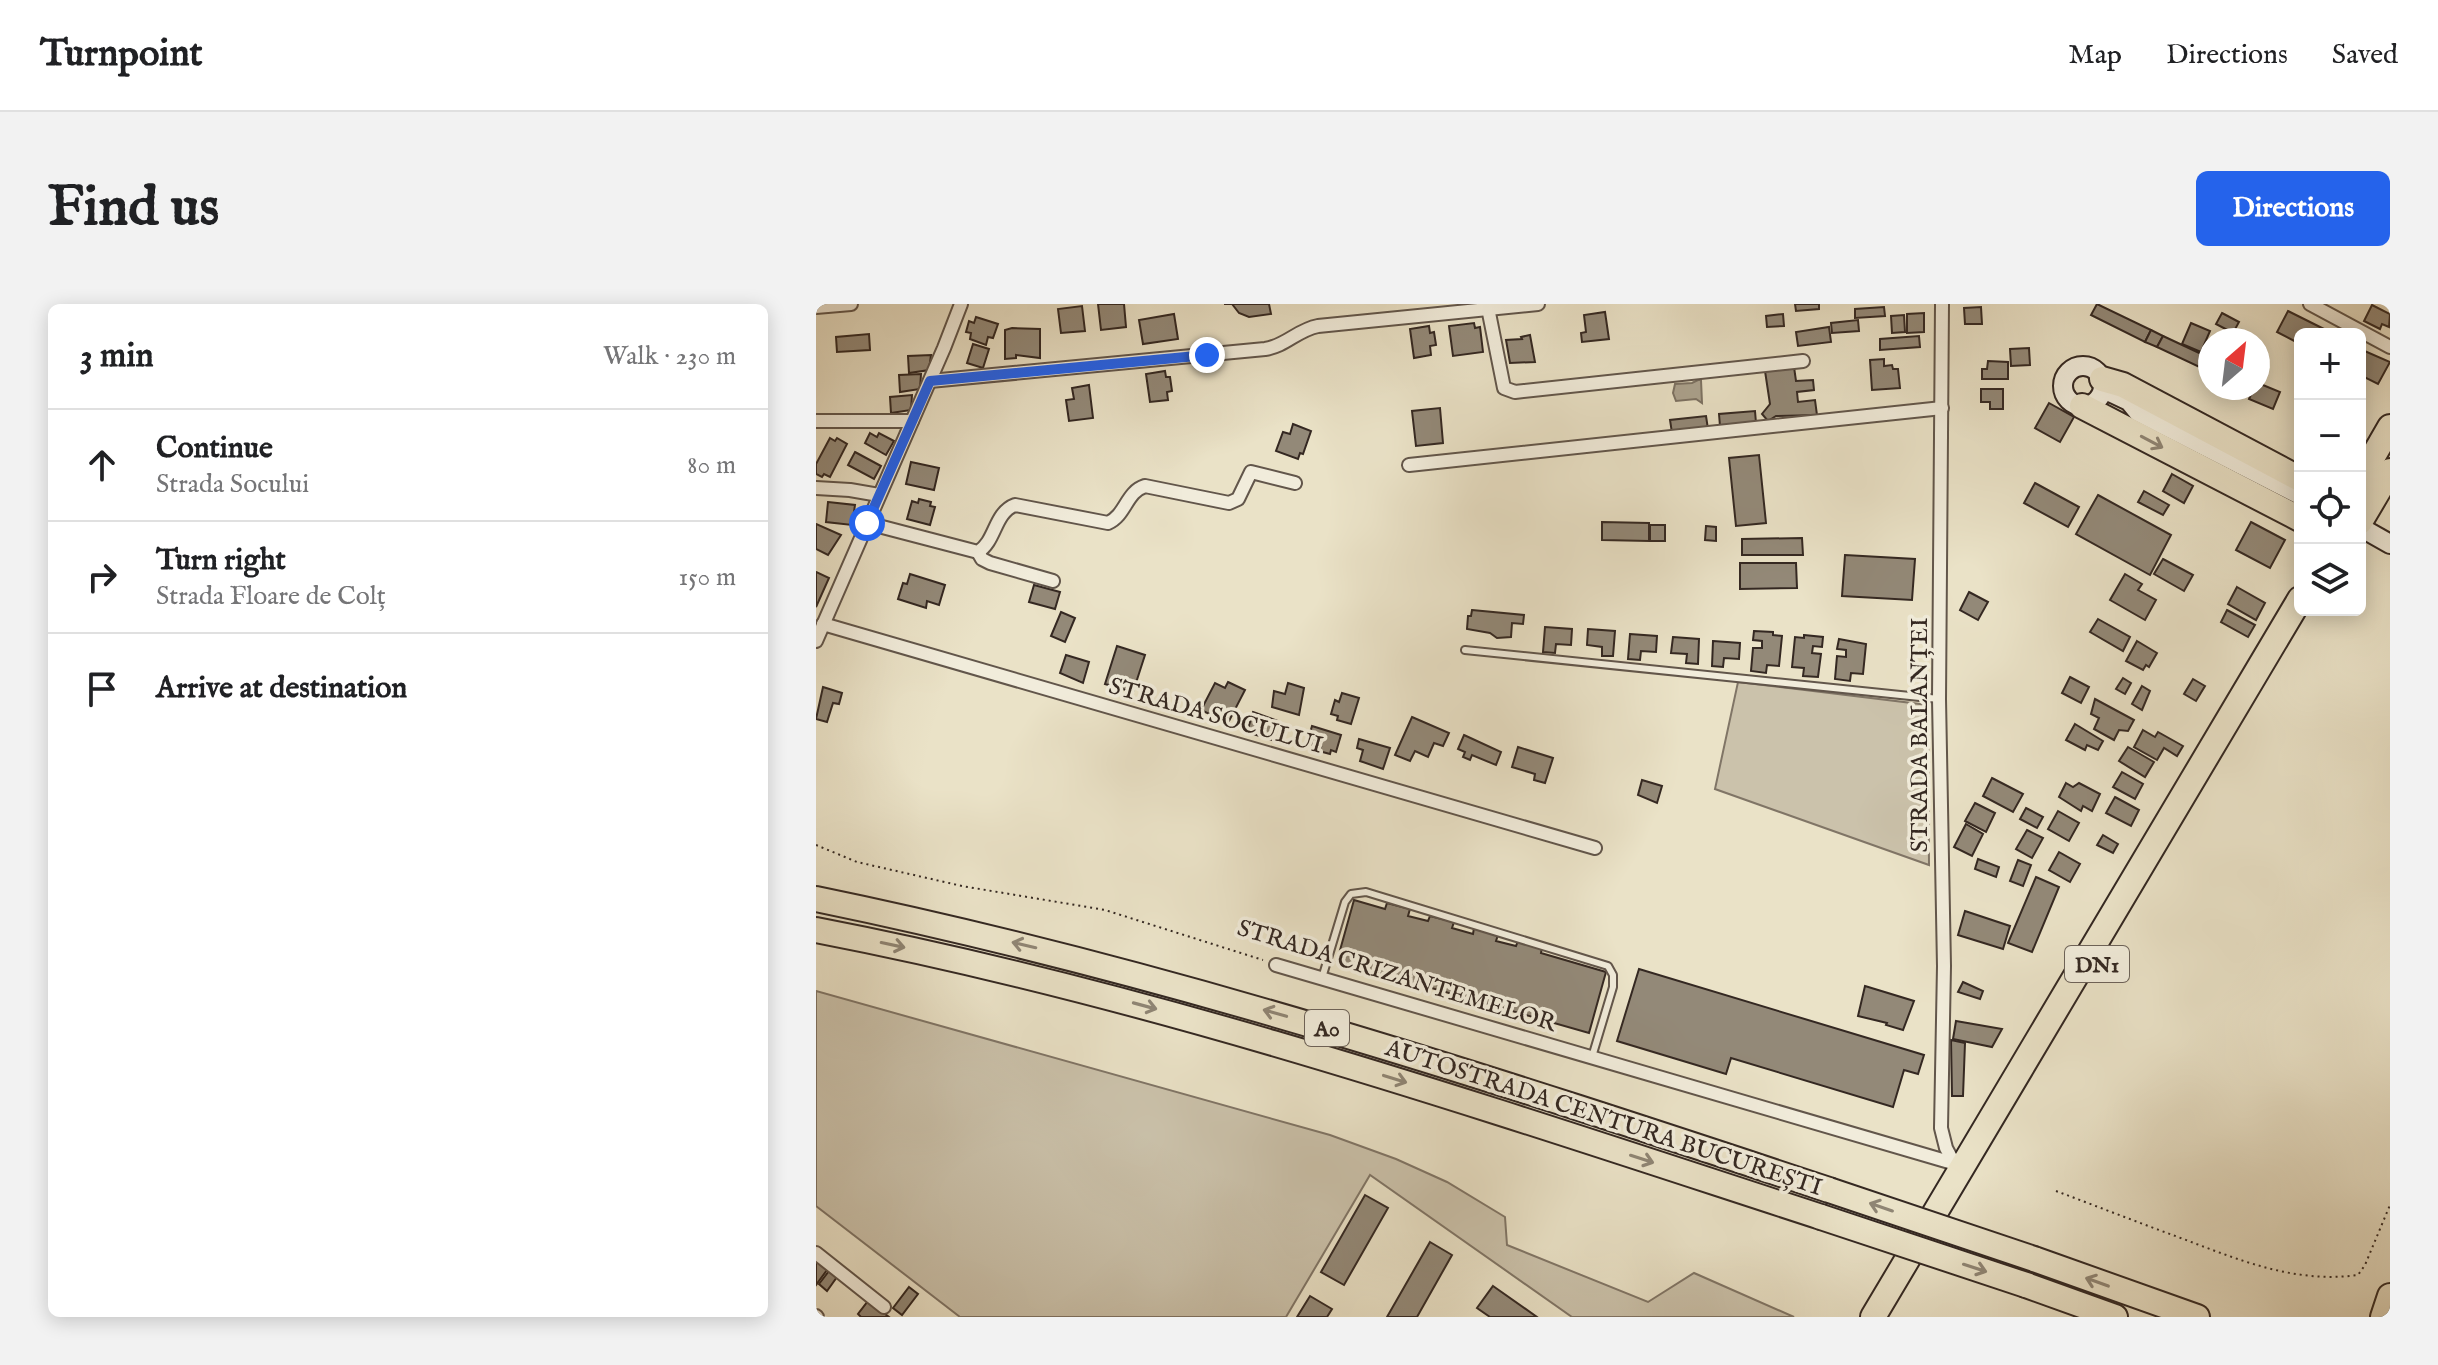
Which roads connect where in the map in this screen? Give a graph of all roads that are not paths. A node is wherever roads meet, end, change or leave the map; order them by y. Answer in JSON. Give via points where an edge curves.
{"nodes":[{"id":1,"x":851,"y":304,"type":"edge"},
{"id":2,"x":961,"y":304,"type":"edge"},
{"id":3,"x":1538,"y":304,"type":"edge"},
{"id":4,"x":1942,"y":304,"type":"edge"},
{"id":5,"x":2310,"y":304,"type":"edge"},
{"id":6,"x":816,"y":307,"type":"edge"},
{"id":7,"x":1488,"y":308,"type":"junction"},
{"id":8,"x":2390,"y":347,"type":"edge"},
{"id":9,"x":1803,"y":361,"type":"dead end"},
{"id":10,"x":930,"y":381,"type":"junction"},
{"id":11,"x":2095,"y":394,"type":"junction"},
{"id":12,"x":1942,"y":408,"type":"junction"},
{"id":13,"x":816,"y":421,"type":"edge"},
{"id":14,"x":912,"y":421,"type":"junction"},
{"id":15,"x":2390,"y":427,"type":"edge"},
{"id":16,"x":2390,"y":449,"type":"edge"},
{"id":17,"x":1409,"y":465,"type":"dead end"},
{"id":18,"x":2390,"y":471,"type":"edge"},
{"id":19,"x":2364,"y":472,"type":"edge"},
{"id":20,"x":1295,"y":483,"type":"dead end"},
{"id":21,"x":2294,"y":486,"type":"edge"},
{"id":22,"x":2294,"y":486,"type":"edge"},
{"id":23,"x":816,"y":488,"type":"edge"},
{"id":24,"x":2366,"y":489,"type":"edge"},
{"id":25,"x":879,"y":495,"type":"junction"},
{"id":26,"x":2366,"y":514,"type":"edge"},
{"id":27,"x":2294,"y":515,"type":"edge"},
{"id":28,"x":867,"y":523,"type":"junction"},
{"id":29,"x":2366,"y":529,"type":"edge"},
{"id":30,"x":2390,"y":544,"type":"edge"},
{"id":31,"x":978,"y":552,"type":"junction"},
{"id":32,"x":1053,"y":581,"type":"dead end"},
{"id":33,"x":2294,"y":588,"type":"edge"},
{"id":34,"x":2294,"y":609,"type":"edge"},
{"id":35,"x":2304,"y":616,"type":"edge"},
{"id":36,"x":823,"y":624,"type":"junction"},
{"id":37,"x":816,"y":641,"type":"edge"},
{"id":38,"x":1465,"y":650,"type":"dead end"},
{"id":39,"x":2254,"y":677,"type":"junction"},
{"id":40,"x":1939,"y":699,"type":"junction"},
{"id":41,"x":1595,"y":848,"type":"dead end"},
{"id":42,"x":816,"y":899,"type":"edge"},
{"id":43,"x":816,"y":930,"type":"edge"},
{"id":44,"x":1276,"y":965,"type":"road end"},
{"id":45,"x":1322,"y":978,"type":"junction"},
{"id":46,"x":1592,"y":1057,"type":"junction"},
{"id":47,"x":1958,"y":1164,"type":"junction"},
{"id":48,"x":816,"y":1253,"type":"edge"},
{"id":49,"x":2390,"y":1296,"type":"edge"},
{"id":50,"x":2061,"y":1298,"type":"junction"},
{"id":51,"x":884,"y":1307,"type":"dead end"},
{"id":52,"x":1873,"y":1317,"type":"edge"},
{"id":53,"x":1887,"y":1317,"type":"edge"},
{"id":54,"x":2093,"y":1317,"type":"edge"},
{"id":55,"x":2115,"y":1317,"type":"edge"},
{"id":56,"x":2197,"y":1317,"type":"edge"},
{"id":57,"x":2383,"y":1317,"type":"edge"}],
"edges":[{"from":1,"to":6,"type":"street"},
{"from":2,"to":10,"type":"street"},
{"from":3,"to":7,"type":"street"},
{"from":4,"to":12,"type":"street","name":"STRADA BALANȚEI"},
{"from":5,"to":8,"type":"street"},
{"from":7,"to":9,"type":"street","via":[[1504,388],[1515,392]]},
{"from":7,"to":10,"type":"street","via":[[1318,326],[1265,349]]},
{"from":10,"to":14,"type":"street"},
{"from":11,"to":21,"type":"street","via":[[2129,401],[2138,412]]},
{"from":11,"to":22,"type":"highway","via":[[2123,385]]},
{"from":11,"to":27,"type":"highway","one_way":true},
{"from":12,"to":17,"type":"street"},
{"from":12,"to":40,"type":"street","name":"STRADA BALANȚEI"},
{"from":13,"to":14,"type":"street"},
{"from":14,"to":25,"type":"street"},
{"from":15,"to":19,"type":"highway"},
{"from":16,"to":24,"type":"highway"},
{"from":18,"to":26,"type":"highway"},
{"from":20,"to":31,"type":"street","via":[[1254,471],[1238,499],[1229,503],[1145,486],[1134,491],[1108,523],[1015,505],[1002,514]]},
{"from":23,"to":25,"type":"street"},
{"from":25,"to":28,"type":"street"},
{"from":28,"to":31,"type":"street"},
{"from":28,"to":36,"type":"street"},
{"from":29,"to":30,"type":"street"},
{"from":31,"to":32,"type":"street","via":[[990,563]]},
{"from":33,"to":39,"type":"highway","via":[[2260,643]]},
{"from":34,"to":39,"type":"highway","number":"DN1"},
{"from":35,"to":53,"type":"highway","number":"DN1"},
{"from":36,"to":37,"type":"street"},
{"from":36,"to":41,"type":"street","name":"STRADA SOCULUI"},
{"from":38,"to":40,"type":"lane"},
{"from":39,"to":47,"type":"highway","number":"DN1"},
{"from":40,"to":47,"type":"street","name":"STRADA BALANȚEI","via":[[1941,1128],[1946,1148]]},
{"from":56,"to":42,"type":"highway","name":"AUTOSTRADA CENTURA BUCUREȘTI","number":"A0","one_way":true,"bridge":true,"via":[[1829,1190],[1312,1023],[1055,952]]},
{"from":43,"to":50,"type":"highway","name":"AUTOSTRADA CENTURA BUCUREȘTI","number":"A0","one_way":true,"bridge":true,"via":[[1048,980],[1304,1051]]},
{"from":44,"to":45,"type":"street","name":"STRADA CRIZANTEMELOR"},
{"from":45,"to":46,"type":"street","name":"STRADA CRIZANTEMELOR"},
{"from":45,"to":46,"type":"lane","via":[[1345,902],[1351,894],[1366,892],[1608,966],[1614,981]]},
{"from":46,"to":47,"type":"street","name":"STRADA CRIZANTEMELOR"},
{"from":47,"to":52,"type":"highway","number":"DN1"},
{"from":48,"to":51,"type":"street"},
{"from":49,"to":57,"type":"highway"},
{"from":50,"to":54,"type":"highway"},
{"from":50,"to":55,"type":"highway","name":"AUTOSTRADA CENTURA BUCUREȘTI","number":"A0"}]}
